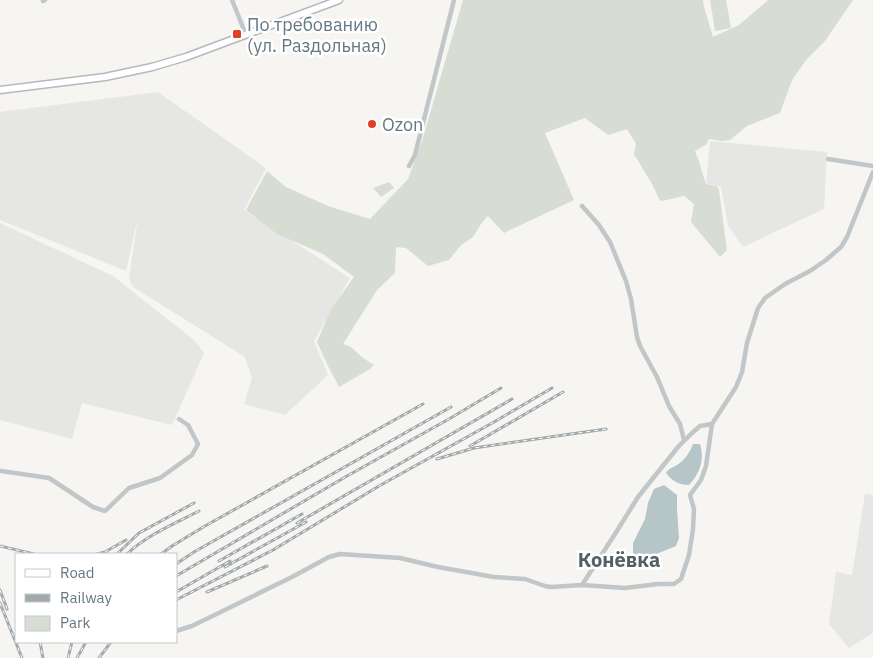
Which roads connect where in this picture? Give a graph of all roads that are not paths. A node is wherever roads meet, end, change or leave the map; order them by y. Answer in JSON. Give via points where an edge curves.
{"nodes":[{"id":1,"x":232,"y":0,"type":"edge"},
{"id":2,"x":454,"y":0,"type":"edge"},
{"id":3,"x":336,"y":1,"type":"edge"},
{"id":4,"x":246,"y":35,"type":"junction"},
{"id":5,"x":0,"y":90,"type":"edge"},
{"id":6,"x":828,"y":159,"type":"dead end"},
{"id":7,"x":409,"y":166,"type":"dead end"},
{"id":8,"x":873,"y":166,"type":"edge"},
{"id":9,"x":873,"y":172,"type":"edge"},
{"id":10,"x":582,"y":206,"type":"dead end"},
{"id":11,"x":179,"y":419,"type":"dead end"},
{"id":12,"x":712,"y":424,"type":"junction"},
{"id":13,"x":684,"y":440,"type":"junction"},
{"id":14,"x":1,"y":471,"type":"edge"},
{"id":15,"x":582,"y":585,"type":"junction"},
{"id":16,"x":178,"y":630,"type":"edge"}],
"edges":[{"from":1,"to":4,"type":"street"},
{"from":2,"to":7,"type":"street","via":[[415,155]]},
{"from":3,"to":4,"type":"main road"},
{"from":4,"to":5,"type":"main road","via":[[186,57],[128,72]]},
{"from":6,"to":8,"type":"street"},
{"from":9,"to":12,"type":"street","via":[[841,247],[810,271],[765,298],[758,308],[742,372]]},
{"from":10,"to":13,"type":"street","via":[[610,242],[631,299],[637,337],[680,424]]},
{"from":11,"to":14,"type":"street","via":[[188,425],[198,444],[192,455],[160,478],[129,488],[105,511],[93,508],[49,478]]},
{"from":12,"to":13,"type":"street","via":[[700,426]]},
{"from":12,"to":15,"type":"street","via":[[706,466],[701,480],[690,494],[694,509],[693,529],[681,579],[674,584],[625,588]]},
{"from":13,"to":15,"type":"street","via":[[638,497]]},
{"from":15,"to":16,"type":"street","via":[[551,587],[524,579],[494,577],[400,558],[340,554]]}]}
